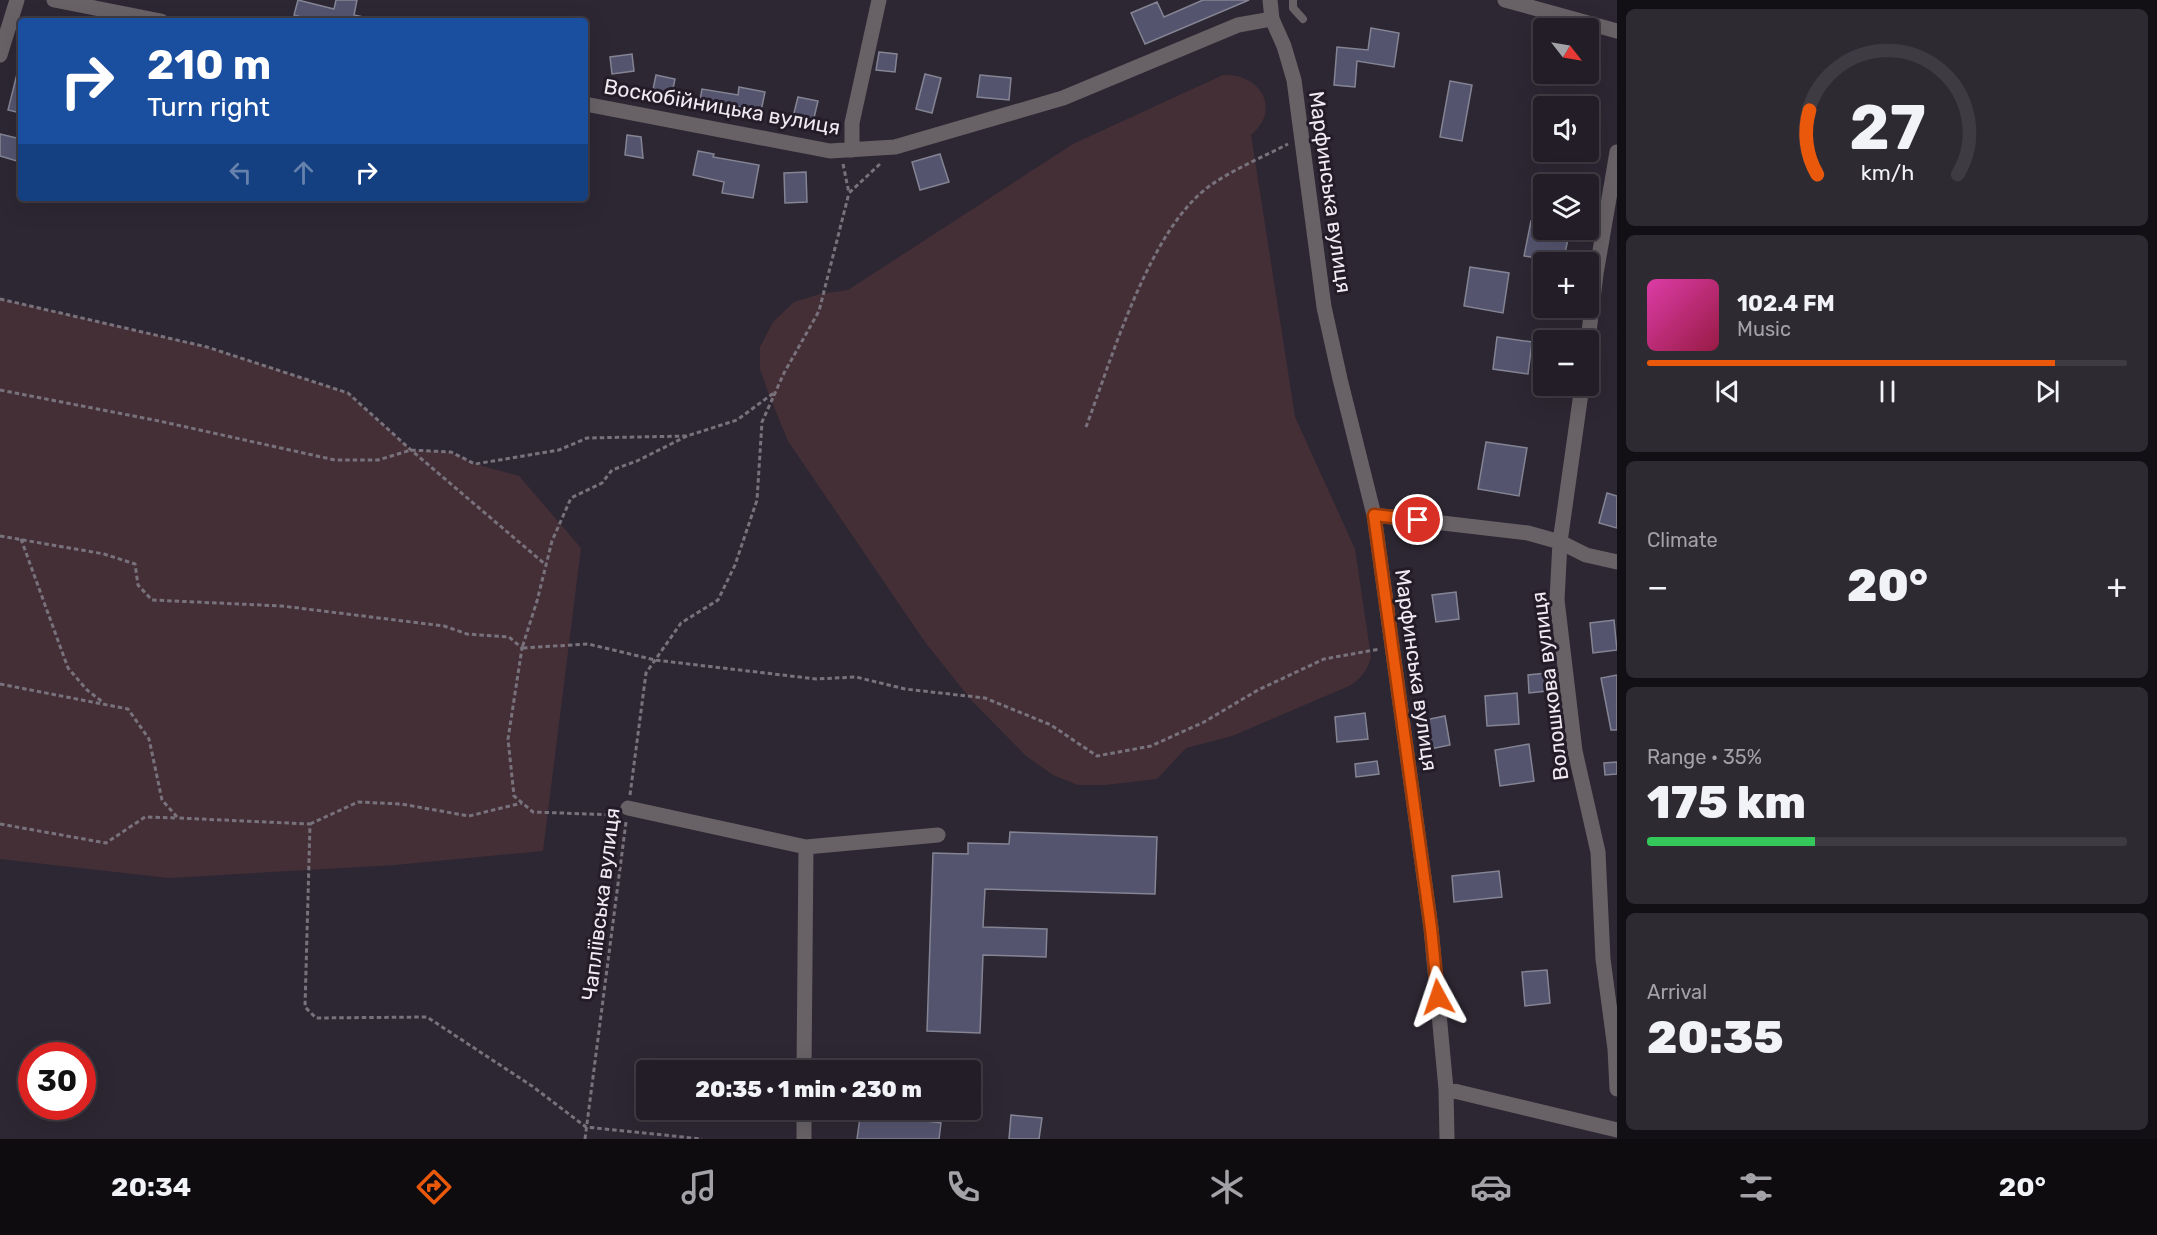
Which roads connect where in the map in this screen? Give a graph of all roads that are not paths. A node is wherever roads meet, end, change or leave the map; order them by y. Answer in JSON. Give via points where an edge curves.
{"nodes":[{"id":1,"x":17,"y":0,"type":"edge"},
{"id":2,"x":54,"y":0,"type":"edge"},
{"id":3,"x":879,"y":0,"type":"edge"},
{"id":4,"x":1270,"y":0,"type":"edge"},
{"id":5,"x":1293,"y":0,"type":"edge"},
{"id":6,"x":1504,"y":0,"type":"edge"},
{"id":7,"x":146,"y":18,"type":"edge"},
{"id":8,"x":1272,"y":19,"type":"junction"},
{"id":9,"x":1303,"y":19,"type":"dead end"},
{"id":10,"x":1617,"y":31,"type":"edge"},
{"id":11,"x":0,"y":55,"type":"edge"},
{"id":12,"x":588,"y":105,"type":"edge"},
{"id":13,"x":846,"y":150,"type":"junction"},
{"id":14,"x":1617,"y":152,"type":"edge"},
{"id":15,"x":1589,"y":330,"type":"edge"},
{"id":16,"x":1581,"y":396,"type":"edge"},
{"id":17,"x":1374,"y":515,"type":"junction"},
{"id":18,"x":1560,"y":542,"type":"junction"},
{"id":19,"x":1617,"y":562,"type":"edge"},
{"id":20,"x":628,"y":812,"type":"road end"},
{"id":21,"x":938,"y":835,"type":"dead end"},
{"id":22,"x":806,"y":847,"type":"junction"},
{"id":23,"x":804,"y":1060,"type":"edge"},
{"id":24,"x":1446,"y":1089,"type":"junction"},
{"id":25,"x":1617,"y":1089,"type":"edge"},
{"id":26,"x":804,"y":1120,"type":"edge"},
{"id":27,"x":1617,"y":1130,"type":"edge"},
{"id":28,"x":804,"y":1139,"type":"edge"},
{"id":29,"x":1447,"y":1139,"type":"edge"}],
"edges":[{"from":1,"to":11,"type":"street"},
{"from":2,"to":7,"type":"street"},
{"from":3,"to":13,"type":"street","name":"Воскобійницька вулиця"},
{"from":4,"to":8,"type":"street","name":"Марфинська вулиця"},
{"from":5,"to":9,"type":"lane","via":[[1293,8]]},
{"from":6,"to":10,"type":"street"},
{"from":8,"to":13,"type":"street","name":"Воскобійницька вулиця","via":[[1238,25],[1063,98],[895,147]]},
{"from":8,"to":17,"type":"street","name":"Марфинська вулиця","via":[[1294,80],[1324,307]]},
{"from":12,"to":13,"type":"street","name":"Воскобійницька вулиця","via":[[783,143]]},
{"from":14,"to":15,"type":"street"},
{"from":16,"to":18,"type":"street","name":"Волошкова вулиця"},
{"from":17,"to":18,"type":"street","via":[[1528,533]]},
{"from":17,"to":24,"type":"street","name":"Марфинська вулиця","via":[[1431,928]]},
{"from":18,"to":19,"type":"street","via":[[1586,555]]},
{"from":18,"to":25,"type":"street","name":"Волошкова вулиця","via":[[1557,600],[1575,751],[1598,852],[1603,959]]},
{"from":20,"to":22,"type":"street"},
{"from":21,"to":22,"type":"street"},
{"from":22,"to":23,"type":"street"},
{"from":24,"to":27,"type":"street"},
{"from":24,"to":29,"type":"street","name":"Марфинська вулиця"},
{"from":26,"to":28,"type":"street"}]}
